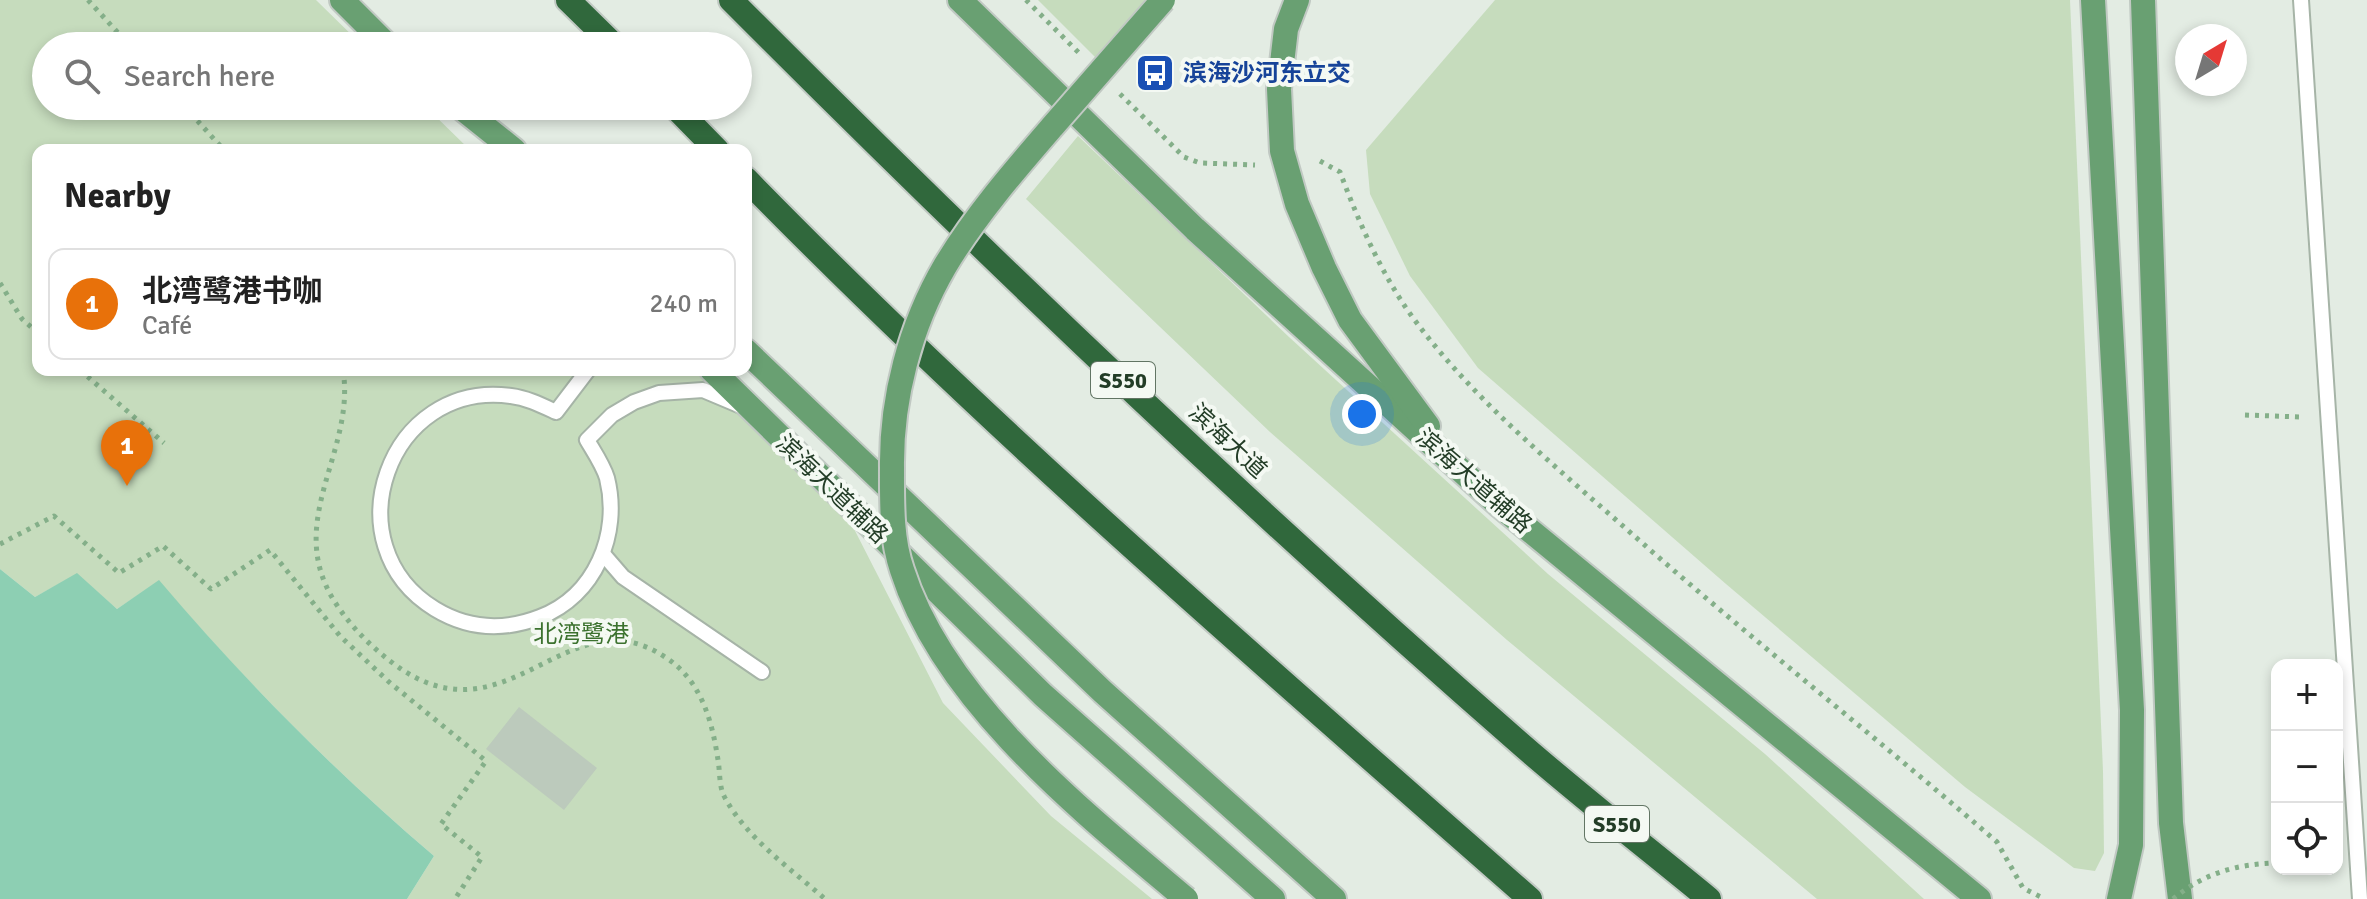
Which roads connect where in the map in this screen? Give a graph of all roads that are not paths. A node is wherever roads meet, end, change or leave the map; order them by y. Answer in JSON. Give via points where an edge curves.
{"nodes":[{"id":1,"x":342,"y":0,"type":"edge"},
{"id":2,"x":568,"y":0,"type":"edge"},
{"id":3,"x":731,"y":0,"type":"edge"},
{"id":4,"x":960,"y":0,"type":"edge"},
{"id":5,"x":1163,"y":0,"type":"edge"},
{"id":6,"x":1297,"y":0,"type":"edge"},
{"id":7,"x":2093,"y":0,"type":"edge"},
{"id":8,"x":2143,"y":0,"type":"edge"},
{"id":9,"x":2301,"y":0,"type":"edge"},
{"id":10,"x":374,"y":32,"type":"edge"},
{"id":11,"x":601,"y":32,"type":"edge"},
{"id":12,"x":463,"y":120,"type":"edge"},
{"id":13,"x":476,"y":120,"type":"edge"},
{"id":14,"x":688,"y":120,"type":"edge"},
{"id":15,"x":487,"y":144,"type":"edge"},
{"id":16,"x":506,"y":144,"type":"edge"},
{"id":17,"x":711,"y":144,"type":"edge"},
{"id":18,"x":752,"y":185,"type":"edge"},
{"id":19,"x":752,"y":357,"type":"edge"},
{"id":20,"x":583,"y":376,"type":"edge"},
{"id":21,"x":718,"y":376,"type":"edge"},
{"id":22,"x":752,"y":411,"type":"junction"},
{"id":23,"x":1499,"y":505,"type":"junction"},
{"id":24,"x":604,"y":555,"type":"junction"},
{"id":25,"x":762,"y":672,"type":"dead end"},
{"id":26,"x":1186,"y":899,"type":"edge"},
{"id":27,"x":1273,"y":899,"type":"edge"},
{"id":28,"x":1334,"y":899,"type":"edge"},
{"id":29,"x":1530,"y":899,"type":"edge"},
{"id":30,"x":1709,"y":899,"type":"edge"},
{"id":31,"x":1979,"y":899,"type":"edge"},
{"id":32,"x":2119,"y":899,"type":"edge"},
{"id":33,"x":2180,"y":899,"type":"edge"},
{"id":34,"x":2360,"y":899,"type":"edge"}],
"edges":[{"from":1,"to":10,"type":"main road"},
{"from":2,"to":11,"type":"highway"},
{"from":3,"to":30,"type":"highway","name":"滨海大道","number":"S550","via":[[1304,551],[1526,748]]},
{"from":4,"to":23,"type":"main road","name":"滨海大道辅路","via":[[1195,229]]},
{"from":5,"to":26,"type":"main road","bridge":true,"via":[[1015,170],[944,268],[916,327],[898,388],[893,510],[901,568],[922,621],[958,677],[1053,785]]},
{"from":6,"to":23,"type":"main road","via":[[1286,29],[1279,89],[1282,151],[1297,204],[1350,320],[1431,430]]},
{"from":7,"to":32,"type":"main road","via":[[2132,710],[2131,845]]},
{"from":8,"to":33,"type":"main road","via":[[2171,823]]},
{"from":9,"to":34,"type":"lane"},
{"from":12,"to":15,"type":"main road"},
{"from":13,"to":16,"type":"main road"},
{"from":14,"to":17,"type":"highway"},
{"from":18,"to":29,"type":"highway","via":[[1005,431]]},
{"from":19,"to":28,"type":"main road","via":[[1103,692]]},
{"from":20,"to":24,"type":"lane","via":[[556,412],[509,396],[478,396],[448,405],[418,424],[394,452],[384,477],[381,533],[395,569],[420,599],[449,617],[482,626],[519,625],[555,611],[584,587]]},
{"from":21,"to":22,"type":"main road","name":"滨海大道辅路"},
{"from":22,"to":24,"type":"lane","via":[[703,390],[684,390],[659,393],[612,415],[587,440],[606,476],[612,516]]},
{"from":22,"to":27,"type":"main road","name":"滨海大道辅路","via":[[1043,695]]},
{"from":23,"to":31,"type":"main road","name":"滨海大道辅路"},
{"from":24,"to":25,"type":"lane","via":[[623,577]]}]}
